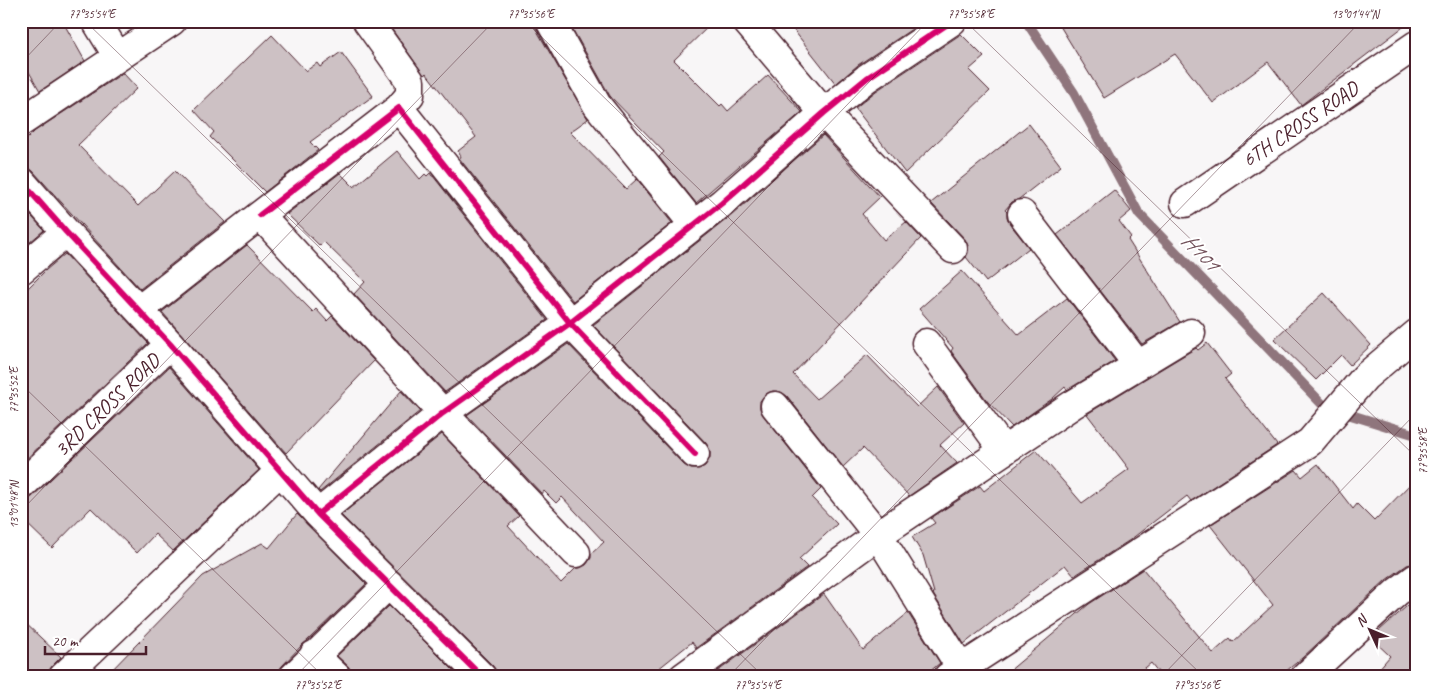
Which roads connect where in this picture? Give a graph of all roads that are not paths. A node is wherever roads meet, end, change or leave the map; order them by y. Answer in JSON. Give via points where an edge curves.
{"nodes":[{"id":1,"x":96,"y":21,"type":"edge"},
{"id":2,"x":172,"y":21,"type":"edge"},
{"id":3,"x":367,"y":21,"type":"edge"},
{"id":4,"x":550,"y":21,"type":"edge"},
{"id":5,"x":746,"y":21,"type":"edge"},
{"id":6,"x":952,"y":21,"type":"edge"},
{"id":7,"x":1416,"y":45,"type":"edge"},
{"id":8,"x":118,"y":57,"type":"junction"},
{"id":9,"x":398,"y":108,"type":"junction"},
{"id":10,"x":824,"y":114,"type":"junction"},
{"id":11,"x":21,"y":122,"type":"edge"},
{"id":12,"x":21,"y":181,"type":"edge"},
{"id":13,"x":1185,"y":203,"type":"dead end"},
{"id":14,"x":1022,"y":214,"type":"dead end"},
{"id":15,"x":260,"y":215,"type":"junction"},
{"id":16,"x":694,"y":225,"type":"junction"},
{"id":17,"x":66,"y":232,"type":"junction"},
{"id":18,"x":954,"y":249,"type":"dead end"},
{"id":19,"x":21,"y":270,"type":"edge"},
{"id":20,"x":139,"y":310,"type":"junction"},
{"id":21,"x":570,"y":323,"type":"junction"},
{"id":22,"x":1191,"y":333,"type":"dead end"},
{"id":23,"x":1416,"y":334,"type":"edge"},
{"id":24,"x":926,"y":343,"type":"dead end"},
{"id":25,"x":170,"y":344,"type":"junction"},
{"id":26,"x":1138,"y":365,"type":"junction"},
{"id":27,"x":775,"y":406,"type":"dead end"},
{"id":28,"x":443,"y":413,"type":"junction"},
{"id":29,"x":1004,"y":451,"type":"junction"},
{"id":30,"x":696,"y":454,"type":"dead end"},
{"id":31,"x":280,"y":471,"type":"junction"},
{"id":32,"x":21,"y":486,"type":"edge"},
{"id":33,"x":318,"y":514,"type":"junction"},
{"id":34,"x":878,"y":535,"type":"junction"},
{"id":35,"x":576,"y":553,"type":"dead end"},
{"id":36,"x":1416,"y":578,"type":"edge"},
{"id":37,"x":389,"y":584,"type":"junction"},
{"id":38,"x":314,"y":655,"type":"junction"},
{"id":39,"x":954,"y":672,"type":"edge"},
{"id":40,"x":63,"y":677,"type":"edge"},
{"id":41,"x":293,"y":677,"type":"edge"},
{"id":42,"x":337,"y":677,"type":"edge"},
{"id":43,"x":482,"y":677,"type":"edge"},
{"id":44,"x":683,"y":677,"type":"edge"},
{"id":45,"x":1305,"y":677,"type":"edge"}],
"edges":[{"from":1,"to":8,"type":"street"},
{"from":2,"to":8,"type":"street"},
{"from":3,"to":9,"type":"street","via":[[410,81],[410,95]]},
{"from":4,"to":16,"type":"street","via":[[597,105]]},
{"from":5,"to":10,"type":"street"},
{"from":6,"to":10,"type":"street","via":[[867,78]]},
{"from":7,"to":13,"type":"street","name":"6TH CROSS ROAD"},
{"from":8,"to":11,"type":"street"},
{"from":9,"to":15,"type":"street"},
{"from":9,"to":21,"type":"street"},
{"from":10,"to":16,"type":"street"},
{"from":10,"to":18,"type":"street"},
{"from":12,"to":17,"type":"street"},
{"from":14,"to":26,"type":"street"},
{"from":15,"to":20,"type":"street"},
{"from":15,"to":28,"type":"street"},
{"from":16,"to":21,"type":"street"},
{"from":17,"to":19,"type":"street"},
{"from":17,"to":20,"type":"street"},
{"from":20,"to":25,"type":"street"},
{"from":21,"to":28,"type":"street"},
{"from":21,"to":30,"type":"street"},
{"from":22,"to":26,"type":"street"},
{"from":23,"to":39,"type":"street","via":[[1365,377],[1310,442]]},
{"from":24,"to":29,"type":"street"},
{"from":25,"to":31,"type":"street"},
{"from":25,"to":32,"type":"street","name":"3RD CROSS ROAD"},
{"from":26,"to":29,"type":"street"},
{"from":27,"to":34,"type":"street"},
{"from":28,"to":33,"type":"street"},
{"from":28,"to":35,"type":"street"},
{"from":29,"to":34,"type":"street"},
{"from":31,"to":33,"type":"street"},
{"from":31,"to":40,"type":"street"},
{"from":33,"to":37,"type":"street"},
{"from":34,"to":39,"type":"street"},
{"from":34,"to":44,"type":"street"},
{"from":36,"to":45,"type":"street"},
{"from":37,"to":38,"type":"street"},
{"from":37,"to":43,"type":"street"},
{"from":38,"to":41,"type":"street"},
{"from":38,"to":42,"type":"street"}]}
